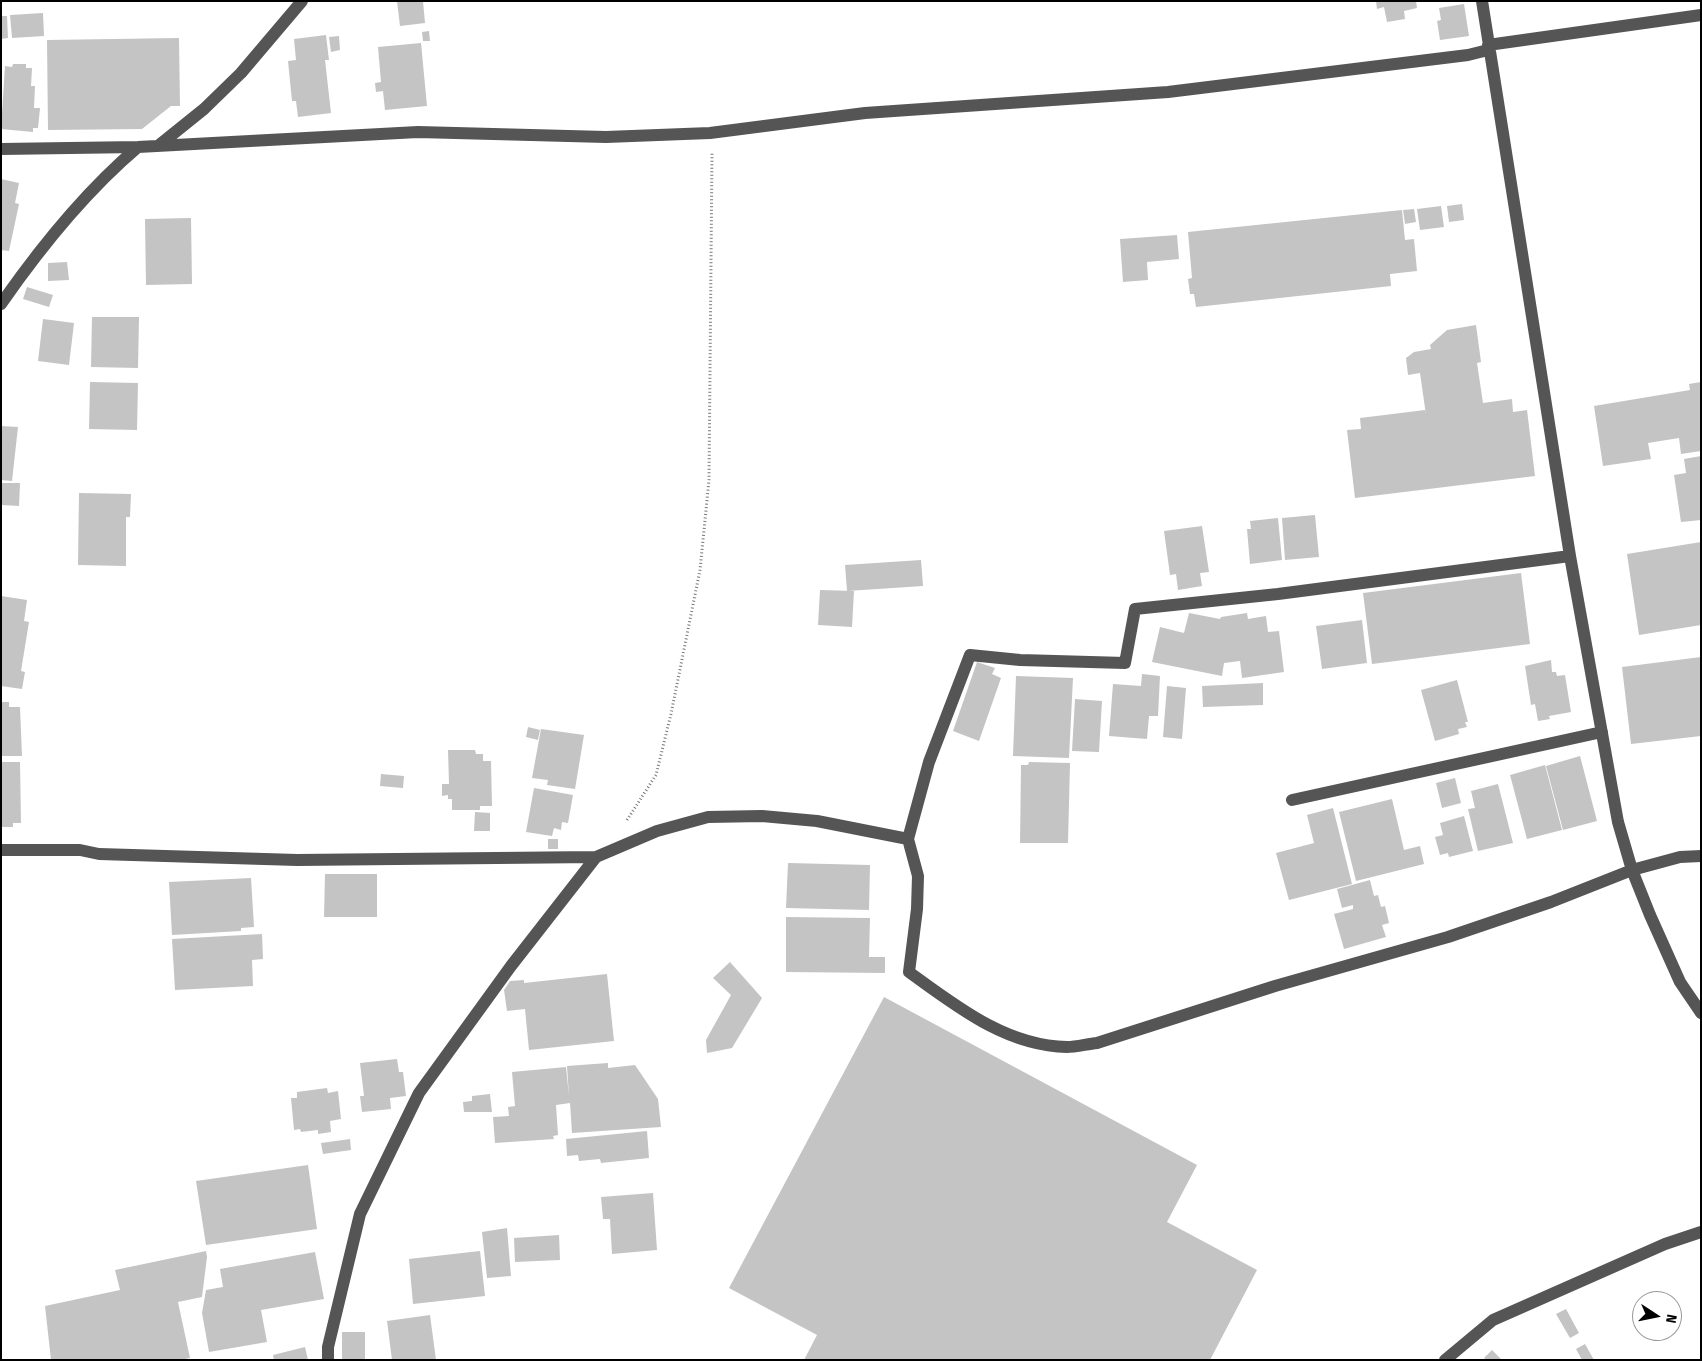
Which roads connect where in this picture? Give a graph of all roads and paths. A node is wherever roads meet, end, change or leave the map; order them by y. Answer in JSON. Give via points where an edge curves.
{"nodes":[{"id":1,"x":302,"y":1,"type":"edge"},
{"id":2,"x":1482,"y":1,"type":"edge"},
{"id":3,"x":1701,"y":15,"type":"edge"},
{"id":4,"x":1488,"y":47,"type":"junction"},
{"id":5,"x":710,"y":133,"type":"junction"},
{"id":6,"x":158,"y":146,"type":"junction"},
{"id":7,"x":138,"y":147,"type":"junction"},
{"id":8,"x":1,"y":149,"type":"edge"},
{"id":9,"x":1,"y":304,"type":"edge"},
{"id":10,"x":1570,"y":556,"type":"junction"},
{"id":11,"x":1602,"y":732,"type":"junction"},
{"id":12,"x":1292,"y":800,"type":"dead end"},
{"id":13,"x":625,"y":822,"type":"dead end"},
{"id":14,"x":908,"y":839,"type":"junction"},
{"id":15,"x":1,"y":850,"type":"edge"},
{"id":16,"x":1701,"y":856,"type":"edge"},
{"id":17,"x":596,"y":857,"type":"junction"},
{"id":18,"x":1632,"y":870,"type":"junction"},
{"id":19,"x":1701,"y":1013,"type":"edge"},
{"id":20,"x":1701,"y":1232,"type":"edge"},
{"id":21,"x":328,"y":1360,"type":"edge"},
{"id":22,"x":1445,"y":1360,"type":"edge"}],
"edges":[{"from":1,"to":6,"type":"street","via":[[241,74]]},
{"from":2,"to":4,"type":"street"},
{"from":3,"to":4,"type":"street"},
{"from":4,"to":5,"type":"street","via":[[1468,55],[1168,92],[883,112]]},
{"from":4,"to":10,"type":"street"},
{"from":5,"to":6,"type":"street","via":[[606,137],[418,132]]},
{"from":5,"to":13,"type":"path","via":[[714,164],[709,480],[700,570],[656,775]]},
{"from":6,"to":7,"type":"street"},
{"from":7,"to":8,"type":"street"},
{"from":7,"to":9,"type":"street","via":[[111,169]]},
{"from":10,"to":11,"type":"street"},
{"from":10,"to":14,"type":"street","via":[[1135,609],[1125,663],[970,655],[929,762]]},
{"from":11,"to":12,"type":"street"},
{"from":11,"to":18,"type":"street","via":[[1618,822]]},
{"from":14,"to":17,"type":"street","via":[[817,821],[762,816],[708,817],[657,831]]},
{"from":14,"to":18,"type":"street","via":[[918,876],[909,972],[965,1012],[997,1030],[1036,1044],[1068,1047],[1097,1043],[1275,986],[1448,937]]},
{"from":15,"to":17,"type":"street","via":[[80,850],[99,854],[297,860]]},
{"from":16,"to":18,"type":"street","via":[[1680,857]]},
{"from":17,"to":21,"type":"street","via":[[511,966],[419,1093],[360,1214],[328,1347]]},
{"from":18,"to":19,"type":"street","via":[[1680,982]]},
{"from":20,"to":22,"type":"street","via":[[1665,1244],[1493,1320]]}]}
